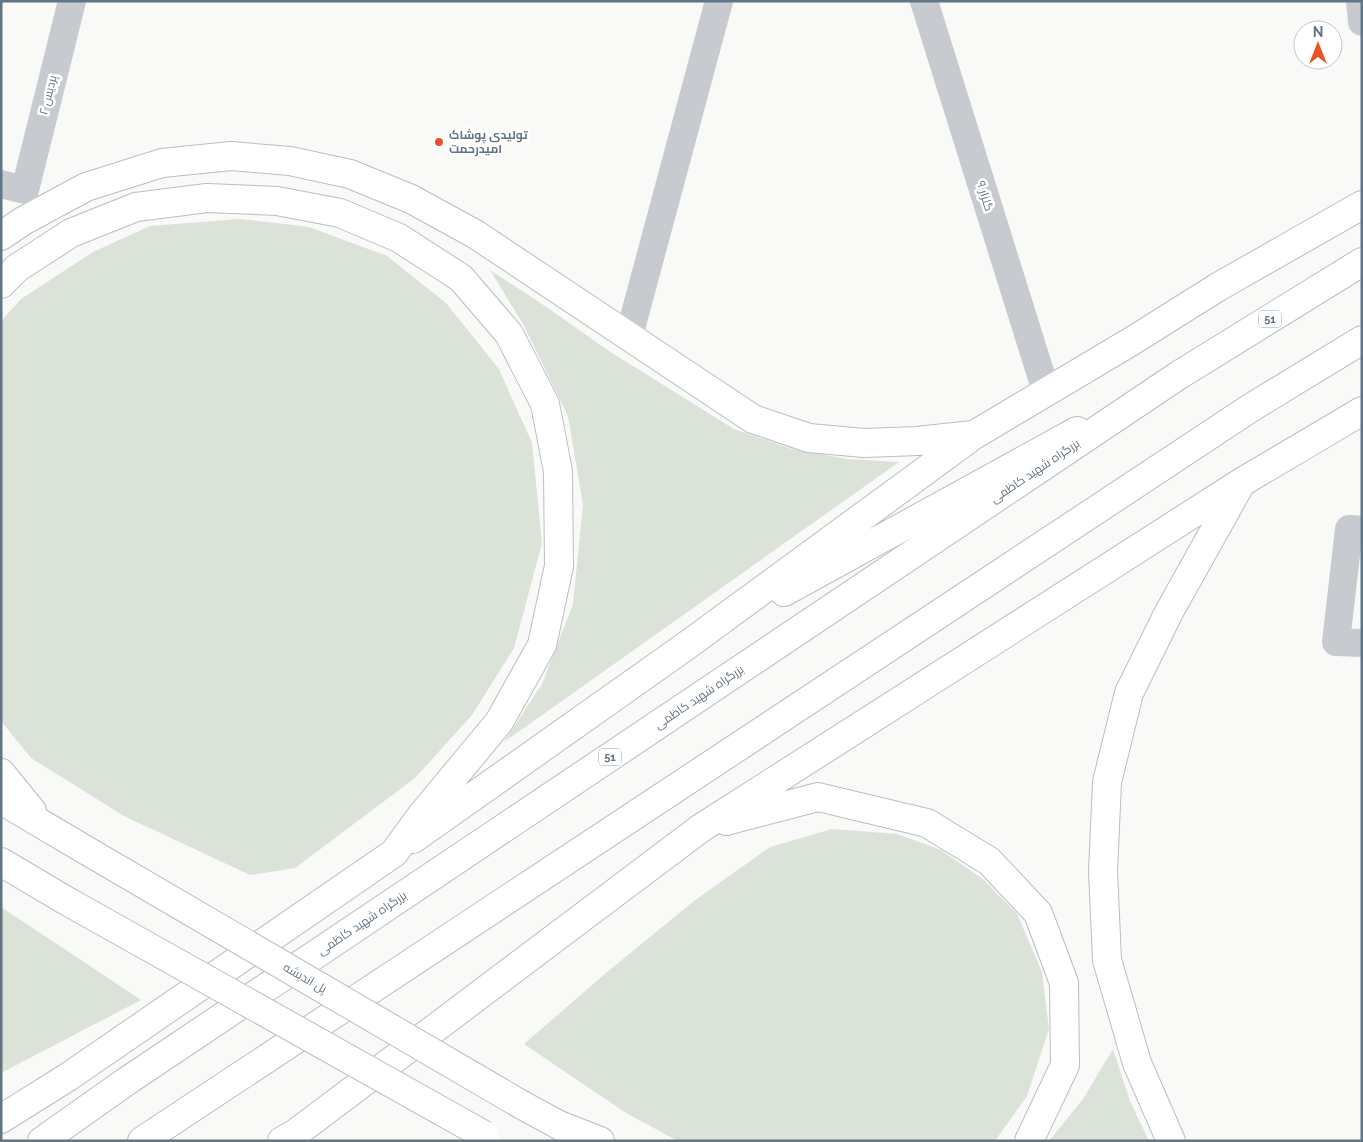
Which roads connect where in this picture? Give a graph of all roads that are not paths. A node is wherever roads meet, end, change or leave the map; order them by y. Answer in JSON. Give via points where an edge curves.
{"nodes":[{"id":1,"x":72,"y":1,"type":"edge"},
{"id":2,"x":719,"y":1,"type":"edge"},
{"id":3,"x":924,"y":1,"type":"edge"},
{"id":4,"x":1360,"y":1,"type":"edge"},
{"id":5,"x":1362,"y":22,"type":"edge"},
{"id":6,"x":13,"y":187,"type":"edge"},
{"id":7,"x":1362,"y":205,"type":"edge"},
{"id":8,"x":1,"y":236,"type":"edge"},
{"id":9,"x":1362,"y":262,"type":"edge"},
{"id":10,"x":1,"y":284,"type":"edge"},
{"id":11,"x":629,"y":336,"type":"junction"},
{"id":12,"x":1362,"y":340,"type":"edge"},
{"id":13,"x":1179,"y":375,"type":"junction"},
{"id":14,"x":1046,"y":391,"type":"junction"},
{"id":15,"x":1362,"y":411,"type":"edge"},
{"id":16,"x":974,"y":435,"type":"junction"},
{"id":17,"x":1242,"y":482,"type":"junction"},
{"id":18,"x":1362,"y":530,"type":"edge"},
{"id":19,"x":1362,"y":643,"type":"edge"},
{"id":20,"x":686,"y":646,"type":"junction"},
{"id":21,"x":1,"y":773,"type":"edge"},
{"id":22,"x":1,"y":800,"type":"edge"},
{"id":23,"x":42,"y":824,"type":"junction"},
{"id":24,"x":701,"y":828,"type":"junction"},
{"id":25,"x":394,"y":853,"type":"junction"},
{"id":26,"x":5,"y":865,"type":"edge"},
{"id":27,"x":68,"y":1076,"type":"junction"},
{"id":28,"x":1,"y":1105,"type":"edge"},
{"id":29,"x":1,"y":1119,"type":"edge"},
{"id":30,"x":559,"y":1125,"type":"junction"},
{"id":31,"x":289,"y":1138,"type":"edge"},
{"id":32,"x":489,"y":1138,"type":"edge"},
{"id":33,"x":42,"y":1141,"type":"edge"},
{"id":34,"x":142,"y":1141,"type":"edge"},
{"id":35,"x":586,"y":1141,"type":"edge"},
{"id":36,"x":600,"y":1141,"type":"edge"},
{"id":37,"x":1029,"y":1141,"type":"edge"},
{"id":38,"x":1171,"y":1141,"type":"edge"}],
"edges":[{"from":1,"to":6,"type":"street","name":"پردیس ۲"},
{"from":2,"to":11,"type":"street"},
{"from":3,"to":14,"type":"street","name":"گلزار ۹"},
{"from":4,"to":5,"type":"street"},
{"from":7,"to":14,"type":"main road"},
{"from":8,"to":11,"type":"main road","via":[[86,186],[162,163],[231,156],[290,162],[350,174],[411,199],[475,234]]},
{"from":9,"to":13,"type":"main road","name":"بزرگراه شهید کاظمی","number":"51"},
{"from":10,"to":25,"type":"main road","via":[[18,268],[71,233],[136,207],[207,198],[277,201],[340,213],[399,238],[461,278],[509,334],[546,404],[558,471],[559,566],[544,636],[499,722]]},
{"from":11,"to":16,"type":"main road","via":[[753,419],[809,438],[864,443]]},
{"from":12,"to":34,"type":"main road","via":[[1252,406]]},
{"from":13,"to":20,"type":"main road"},
{"from":13,"to":33,"type":"main road","name":"بزرگراه شهید کاظمی","number":"51","via":[[135,1075]]},
{"from":14,"to":16,"type":"main road"},
{"from":15,"to":17,"type":"main road"},
{"from":16,"to":20,"type":"main road"},
{"from":17,"to":24,"type":"main road"},
{"from":17,"to":38,"type":"main road","via":[[1169,612],[1129,693],[1107,782],[1103,871],[1107,960],[1137,1063]]},
{"from":18,"to":19,"type":"street","via":[[1349,529],[1336,642]]},
{"from":20,"to":25,"type":"main road"},
{"from":21,"to":23,"type":"main road"},
{"from":22,"to":23,"type":"main road","name":"پل اندیشه"},
{"from":23,"to":30,"type":"main road","name":"پل اندیشه","bridge":true},
{"from":24,"to":31,"type":"main road"},
{"from":24,"to":37,"type":"main road","via":[[818,797],[927,823],[989,861],[1038,913],[1064,983],[1065,1065]]},
{"from":25,"to":27,"type":"main road"},
{"from":26,"to":32,"type":"main road","bridge":true},
{"from":27,"to":28,"type":"main road"},
{"from":27,"to":29,"type":"main road"},
{"from":30,"to":35,"type":"main road"},
{"from":30,"to":36,"type":"main road"}]}
